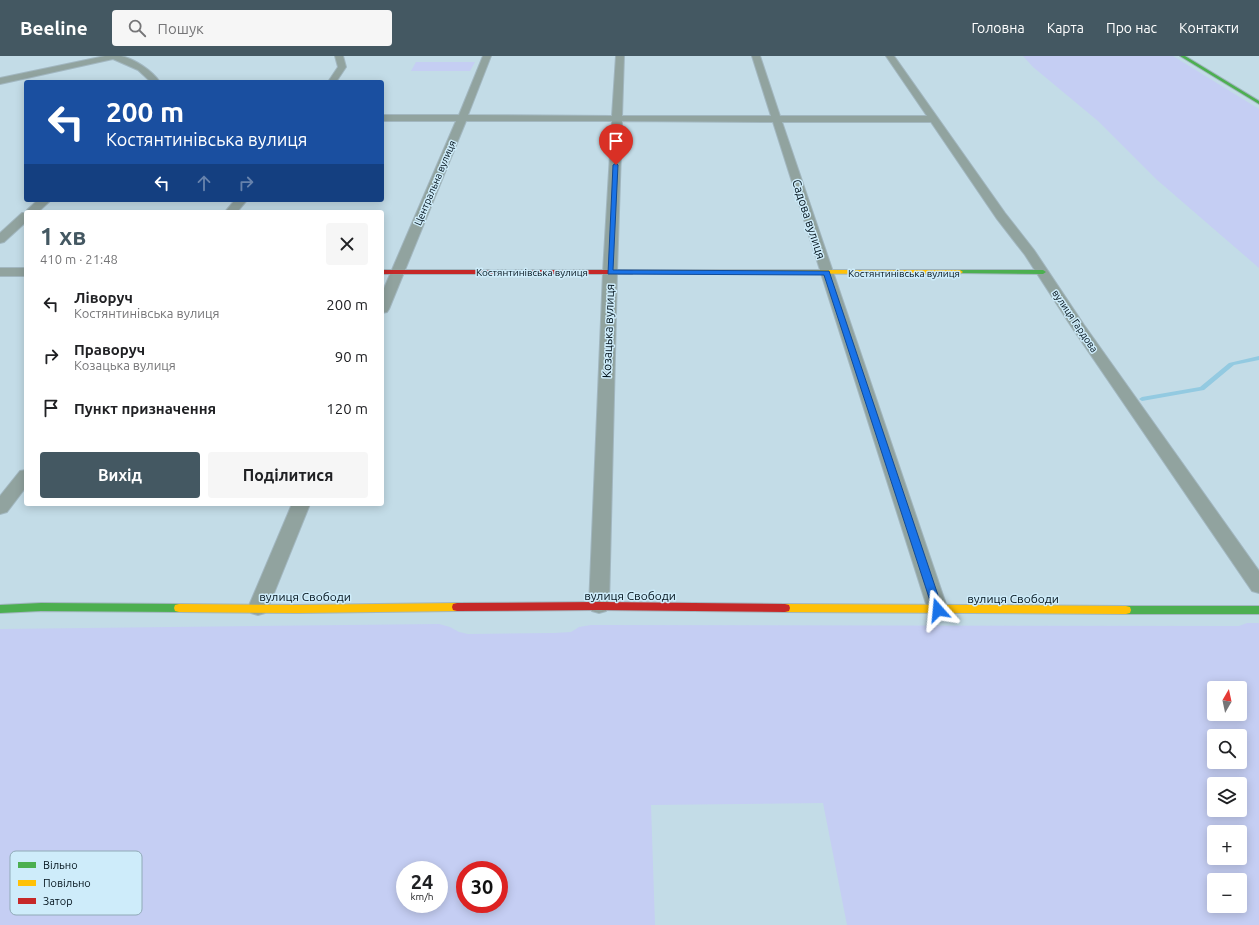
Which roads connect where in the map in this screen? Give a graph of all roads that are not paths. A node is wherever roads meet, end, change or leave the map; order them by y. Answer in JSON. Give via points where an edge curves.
{"nodes":[{"id":1,"x":113,"y":56,"type":"edge"},
{"id":2,"x":339,"y":56,"type":"edge"},
{"id":3,"x":487,"y":56,"type":"edge"},
{"id":4,"x":620,"y":56,"type":"edge"},
{"id":5,"x":756,"y":56,"type":"edge"},
{"id":6,"x":890,"y":56,"type":"edge"},
{"id":7,"x":1182,"y":56,"type":"edge"},
{"id":8,"x":154,"y":80,"type":"edge"},
{"id":9,"x":333,"y":80,"type":"edge"},
{"id":10,"x":0,"y":81,"type":"edge"},
{"id":11,"x":1259,"y":103,"type":"edge"},
{"id":12,"x":384,"y":118,"type":"edge"},
{"id":13,"x":463,"y":119,"type":"junction"},
{"id":14,"x":618,"y":119,"type":"junction"},
{"id":15,"x":776,"y":119,"type":"junction"},
{"id":16,"x":933,"y":119,"type":"junction"},
{"id":17,"x":43,"y":202,"type":"edge"},
{"id":18,"x":239,"y":202,"type":"edge"},
{"id":19,"x":33,"y":210,"type":"edge"},
{"id":20,"x":233,"y":210,"type":"edge"},
{"id":21,"x":24,"y":218,"type":"edge"},
{"id":22,"x":0,"y":239,"type":"edge"},
{"id":23,"x":0,"y":272,"type":"edge"},
{"id":24,"x":24,"y":272,"type":"edge"},
{"id":25,"x":384,"y":272,"type":"edge"},
{"id":26,"x":397,"y":272,"type":"junction"},
{"id":27,"x":610,"y":272,"type":"junction"},
{"id":28,"x":1043,"y":272,"type":"junction"},
{"id":29,"x":827,"y":273,"type":"junction"},
{"id":30,"x":384,"y":304,"type":"edge"},
{"id":31,"x":24,"y":478,"type":"edge"},
{"id":32,"x":300,"y":506,"type":"edge"},
{"id":33,"x":0,"y":508,"type":"edge"},
{"id":34,"x":1259,"y":586,"type":"edge"},
{"id":35,"x":599,"y":606,"type":"junction"},
{"id":36,"x":258,"y":608,"type":"junction"},
{"id":37,"x":0,"y":609,"type":"edge"},
{"id":38,"x":938,"y":610,"type":"junction"},
{"id":39,"x":1259,"y":610,"type":"edge"}],
"edges":[{"from":1,"to":8,"type":"street","via":[[140,68]]},
{"from":1,"to":10,"type":"street"},
{"from":2,"to":9,"type":"street","via":[[342,67]]},
{"from":3,"to":13,"type":"street","name":"Центральна вулиця"},
{"from":4,"to":14,"type":"street","name":"Козацька вулиця"},
{"from":5,"to":15,"type":"street","name":"Садова вулиця"},
{"from":6,"to":16,"type":"street","name":"вулиця Гардова"},
{"from":7,"to":11,"type":"street"},
{"from":12,"to":13,"type":"street"},
{"from":13,"to":14,"type":"street"},
{"from":13,"to":26,"type":"street","name":"Центральна вулиця"},
{"from":14,"to":15,"type":"street"},
{"from":14,"to":27,"type":"street","name":"Козацька вулиця"},
{"from":15,"to":16,"type":"street"},
{"from":15,"to":29,"type":"street","name":"Садова вулиця"},
{"from":16,"to":28,"type":"street","name":"вулиця Гардова"},
{"from":17,"to":19,"type":"street"},
{"from":18,"to":20,"type":"street"},
{"from":21,"to":22,"type":"street"},
{"from":23,"to":24,"type":"street"},
{"from":25,"to":26,"type":"street","name":"Костянтинівська вулиця"},
{"from":26,"to":27,"type":"street","name":"Костянтинівська вулиця"},
{"from":26,"to":30,"type":"street","name":"Центральна вулиця"},
{"from":27,"to":29,"type":"street","name":"Костянтинівська вулиця"},
{"from":27,"to":35,"type":"street","name":"Козацька вулиця"},
{"from":28,"to":29,"type":"street","name":"Костянтинівська вулиця"},
{"from":28,"to":34,"type":"street","name":"вулиця Гардова"},
{"from":29,"to":38,"type":"street","name":"Садова вулиця"},
{"from":31,"to":33,"type":"street"},
{"from":32,"to":36,"type":"street"},
{"from":35,"to":36,"type":"street","name":"вулиця Свободи"},
{"from":35,"to":38,"type":"street","name":"вулиця Свободи"},
{"from":36,"to":37,"type":"street","name":"вулиця Свободи"},
{"from":38,"to":39,"type":"street","name":"вулиця Свободи"}]}
